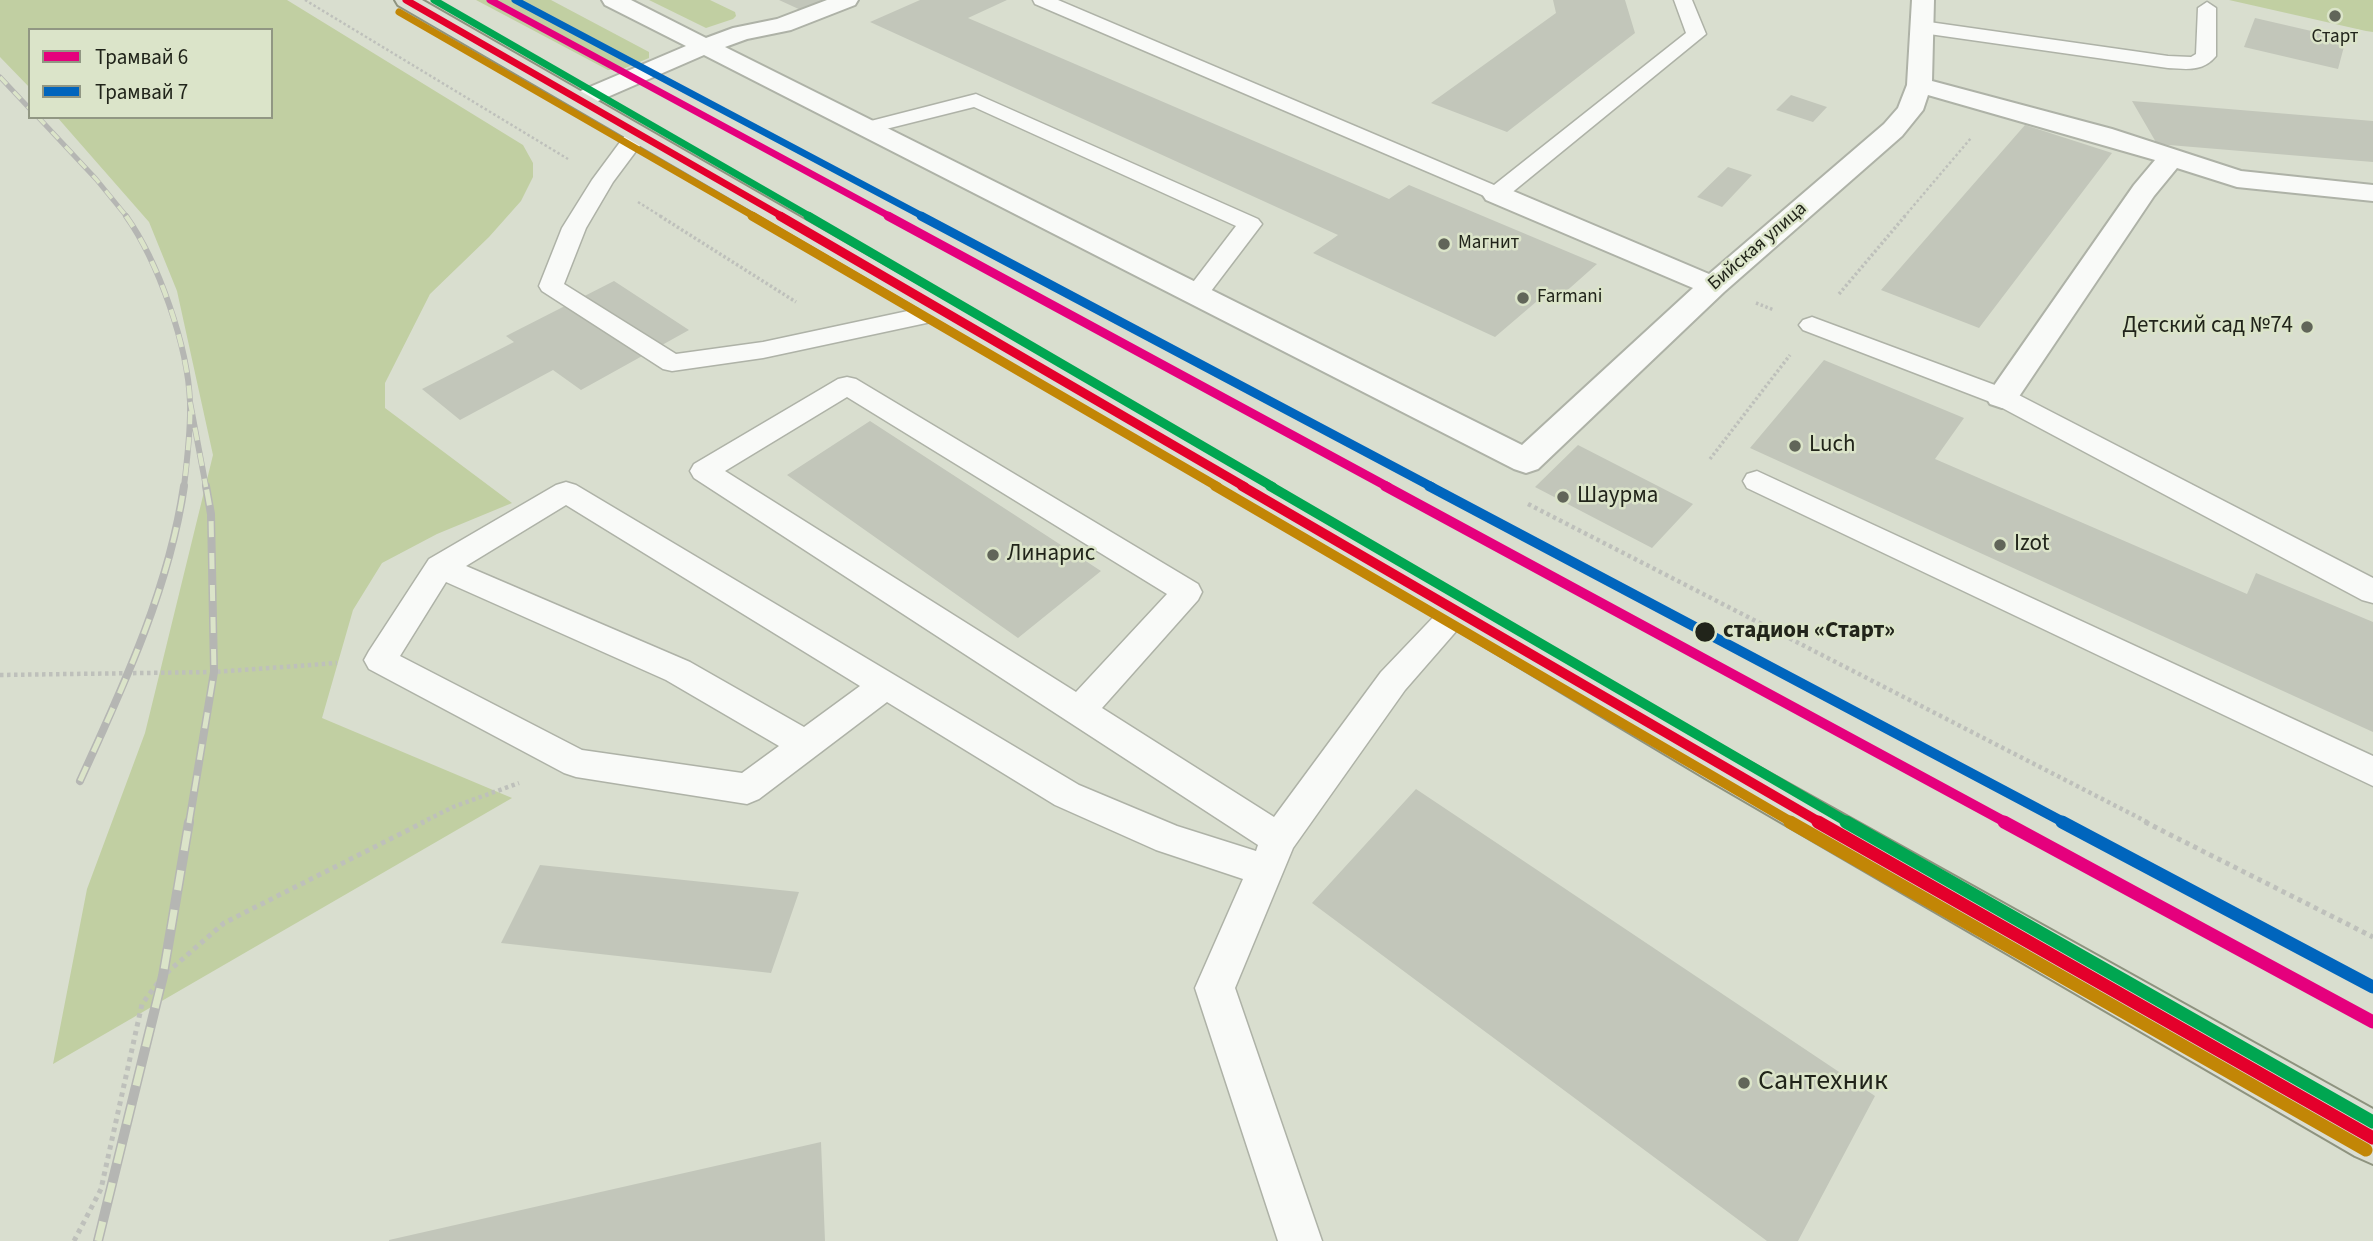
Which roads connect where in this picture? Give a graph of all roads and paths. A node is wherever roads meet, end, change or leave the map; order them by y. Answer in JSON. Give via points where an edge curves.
{"nodes":[{"id":1,"x":406,"y":0,"type":"edge"},
{"id":2,"x":613,"y":0,"type":"edge"},
{"id":3,"x":847,"y":0,"type":"edge"},
{"id":4,"x":1042,"y":0,"type":"edge"},
{"id":5,"x":1683,"y":0,"type":"edge"},
{"id":6,"x":2207,"y":8,"type":"dead end"},
{"id":7,"x":1923,"y":14,"type":"edge"},
{"id":8,"x":706,"y":46,"type":"junction"},
{"id":9,"x":1919,"y":85,"type":"junction"},
{"id":10,"x":580,"y":100,"type":"junction"},
{"id":11,"x":1999,"y":105,"type":"junction"},
{"id":12,"x":866,"y":128,"type":"junction"},
{"id":13,"x":638,"y":135,"type":"junction"},
{"id":14,"x":2172,"y":158,"type":"junction"},
{"id":15,"x":2373,"y":193,"type":"edge"},
{"id":16,"x":1496,"y":194,"type":"junction"},
{"id":17,"x":1713,"y":286,"type":"junction"},
{"id":18,"x":1196,"y":294,"type":"junction"},
{"id":19,"x":945,"y":311,"type":"junction"},
{"id":20,"x":1812,"y":326,"type":"junction"},
{"id":21,"x":2002,"y":397,"type":"junction"},
{"id":22,"x":1710,"y":459,"type":"dead end"},
{"id":23,"x":1526,"y":461,"type":"junction"},
{"id":24,"x":1757,"y":481,"type":"dead end"},
{"id":25,"x":440,"y":567,"type":"junction"},
{"id":26,"x":2373,"y":592,"type":"edge"},
{"id":27,"x":1456,"y":613,"type":"junction"},
{"id":28,"x":380,"y":660,"type":"junction"},
{"id":29,"x":0,"y":675,"type":"edge"},
{"id":30,"x":886,"y":685,"type":"junction"},
{"id":31,"x":1079,"y":711,"type":"junction"},
{"id":32,"x":806,"y":745,"type":"junction"},
{"id":33,"x":576,"y":763,"type":"junction"},
{"id":34,"x":2373,"y":772,"type":"edge"},
{"id":35,"x":1273,"y":854,"type":"junction"},
{"id":36,"x":2373,"y":937,"type":"edge"},
{"id":37,"x":2373,"y":1138,"type":"edge"},
{"id":38,"x":74,"y":1241,"type":"edge"},
{"id":39,"x":1300,"y":1241,"type":"edge"}],
"edges":[{"from":1,"to":10,"type":"main road"},
{"from":2,"to":8,"type":"street"},
{"from":3,"to":8,"type":"street","via":[[783,25]]},
{"from":4,"to":16,"type":"lane","via":[[1083,9]]},
{"from":5,"to":16,"type":"lane","via":[[1696,34]]},
{"from":6,"to":7,"type":"lane","via":[[2206,57],[2195,63],[2168,62]]},
{"from":7,"to":9,"type":"street","name":"Бийская улица"},
{"from":8,"to":10,"type":"street"},
{"from":8,"to":12,"type":"street"},
{"from":9,"to":11,"type":"street"},
{"from":9,"to":17,"type":"street","name":"Бийская улица","via":[[1910,110],[1893,130]]},
{"from":10,"to":13,"type":"main road"},
{"from":11,"to":14,"type":"street"},
{"from":11,"to":20,"type":"path"},
{"from":12,"to":18,"type":"street"},
{"from":12,"to":18,"type":"lane","via":[[976,100],[1250,224]]},
{"from":13,"to":19,"type":"main road"},
{"from":13,"to":19,"type":"lane","via":[[574,228],[551,286],[671,363],[763,350]]},
{"from":14,"to":15,"type":"street","via":[[2237,178]]},
{"from":14,"to":21,"type":"street","via":[[2144,191]]},
{"from":16,"to":17,"type":"street"},
{"from":17,"to":20,"type":"path"},
{"from":17,"to":23,"type":"street","name":"Бийская улица"},
{"from":18,"to":23,"type":"street"},
{"from":19,"to":27,"type":"main road"},
{"from":20,"to":21,"type":"lane"},
{"from":20,"to":22,"type":"path"},
{"from":21,"to":26,"type":"lane"},
{"from":23,"to":36,"type":"path","via":[[1500,489]]},
{"from":24,"to":34,"type":"lane"},
{"from":25,"to":28,"type":"lane"},
{"from":25,"to":30,"type":"lane","via":[[566,492]]},
{"from":25,"to":32,"type":"lane","via":[[678,671]]},
{"from":27,"to":35,"type":"lane","via":[[1393,681]]},
{"from":27,"to":37,"type":"main road"},
{"from":28,"to":29,"type":"path","via":[[214,672]]},
{"from":28,"to":33,"type":"lane"},
{"from":30,"to":32,"type":"lane"},
{"from":30,"to":35,"type":"lane","via":[[1067,795],[1169,839]]},
{"from":31,"to":31,"type":"lane","via":[[1187,593],[847,385],[704,471]]},
{"from":31,"to":35,"type":"lane"},
{"from":32,"to":33,"type":"lane","via":[[747,789]]},
{"from":33,"to":38,"type":"path","via":[[453,807],[225,923],[163,976],[142,1004],[101,1189]]},
{"from":35,"to":39,"type":"lane","via":[[1215,988]]}]}
